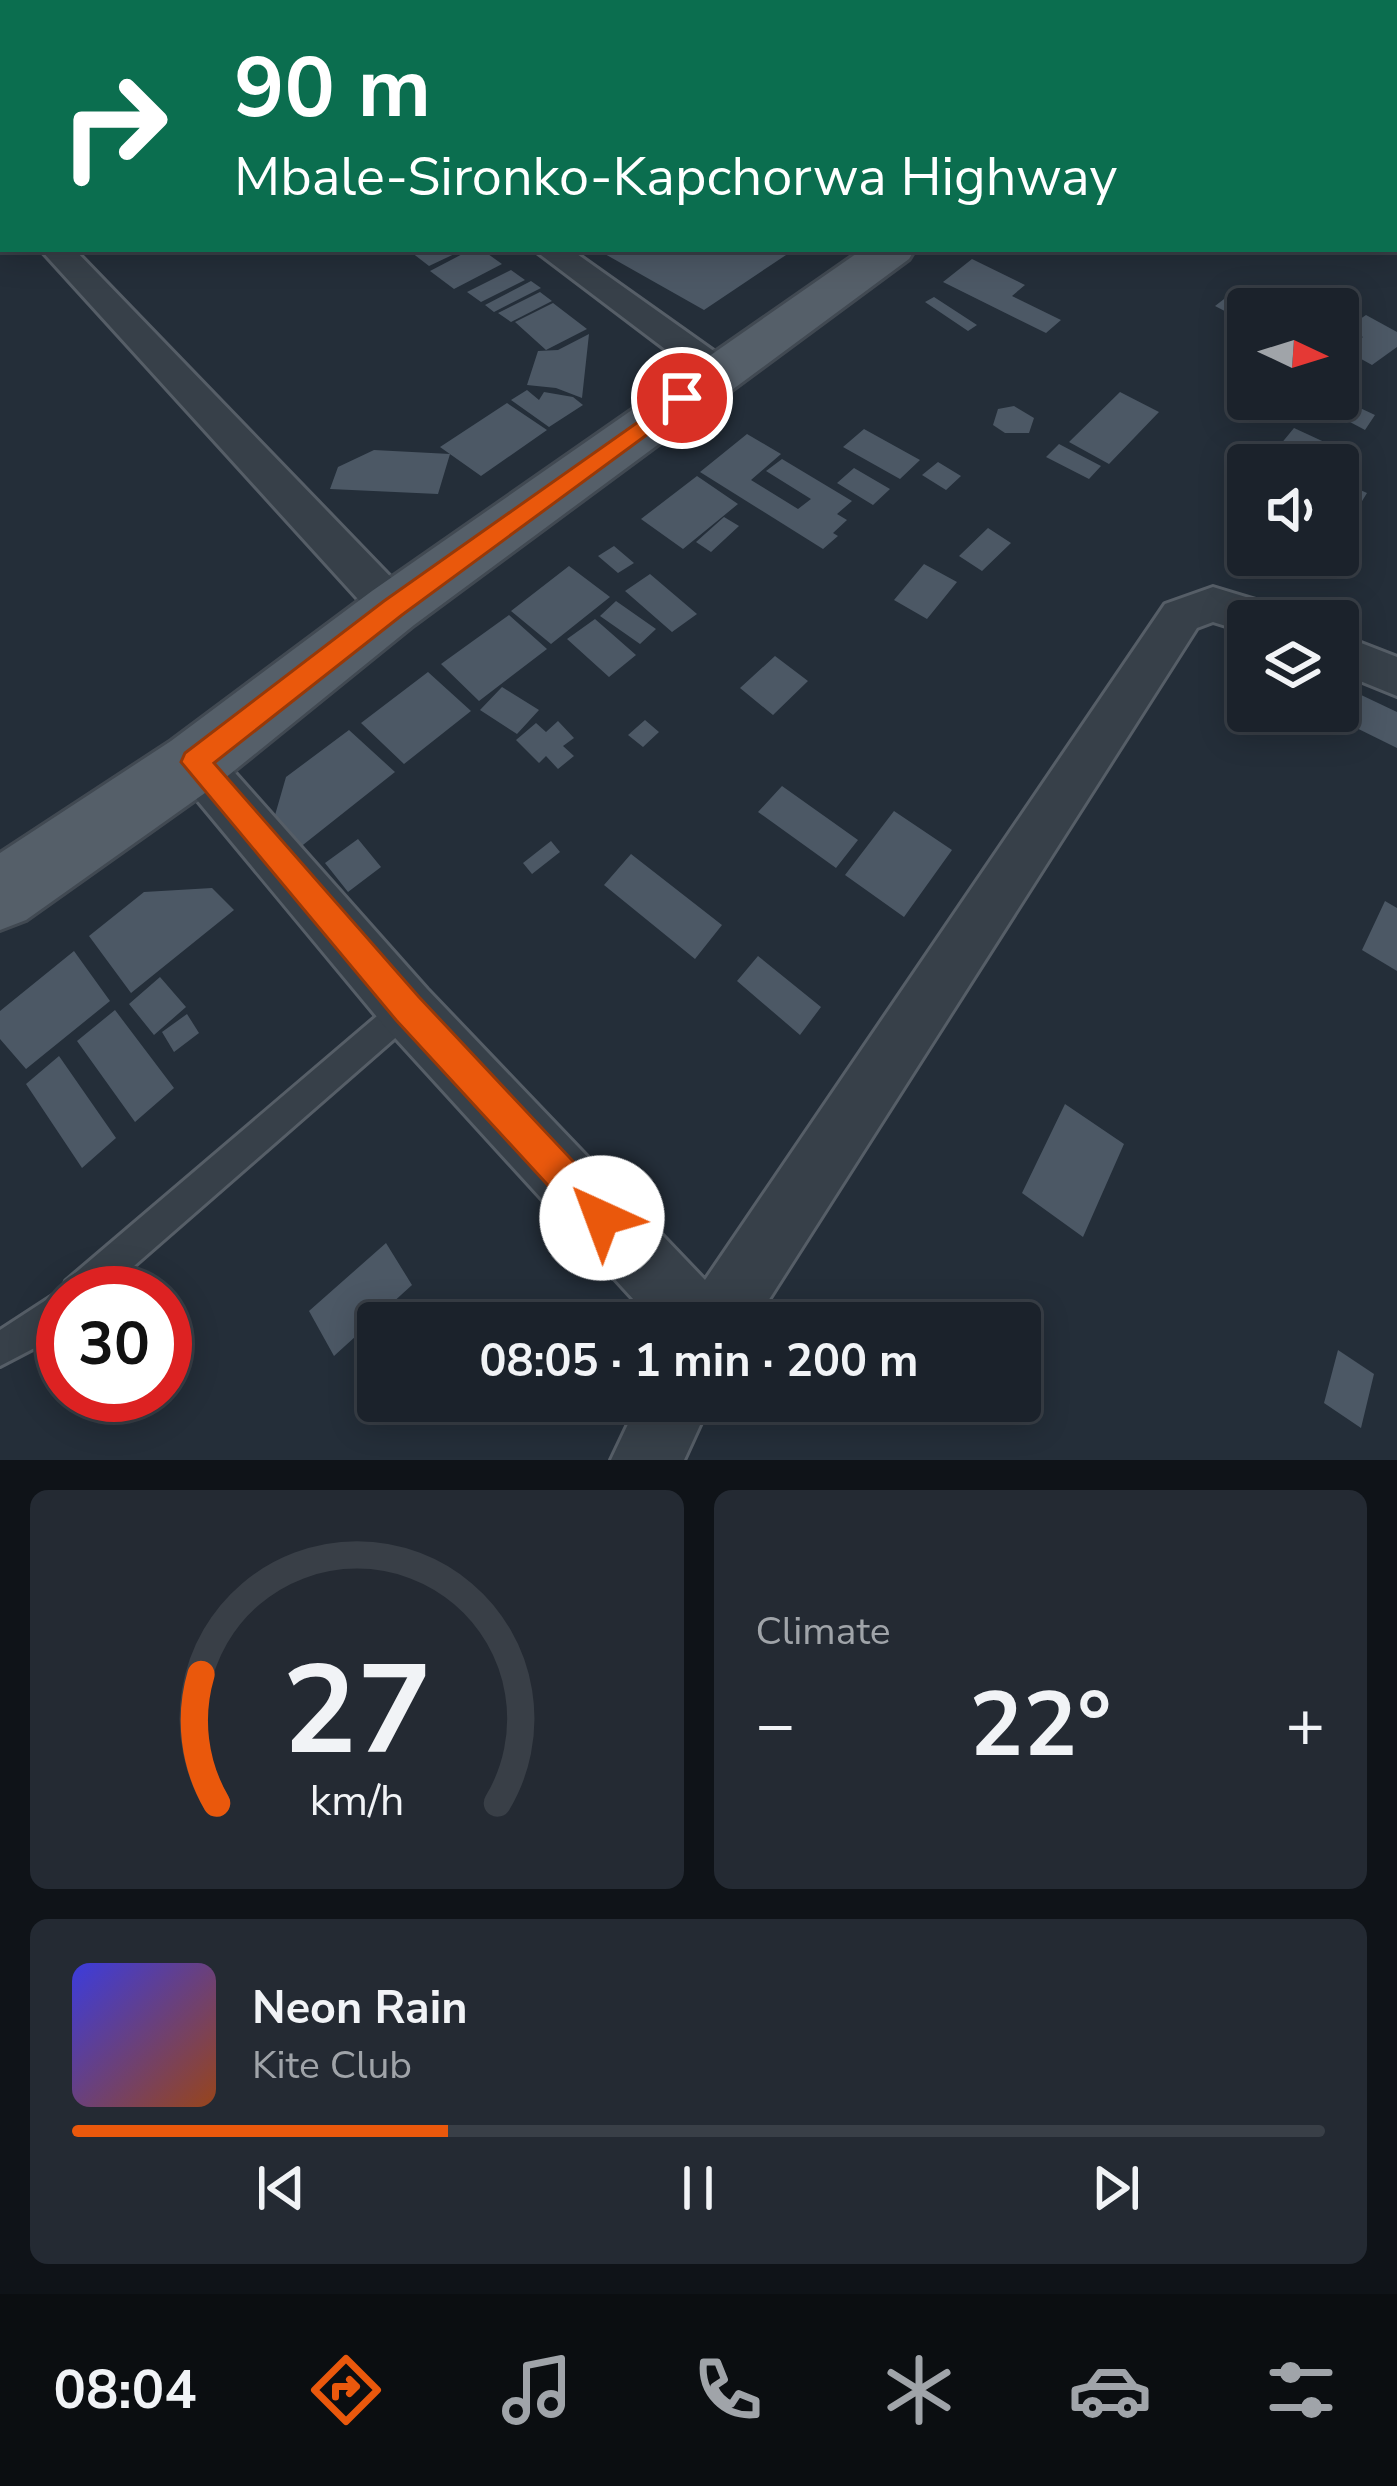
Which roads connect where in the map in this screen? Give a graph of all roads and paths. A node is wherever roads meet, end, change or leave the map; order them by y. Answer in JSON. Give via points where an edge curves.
{"nodes":[{"id":1,"x":59,"y":252,"type":"edge"},
{"id":2,"x":553,"y":252,"type":"edge"},
{"id":3,"x":889,"y":252,"type":"edge"},
{"id":4,"x":718,"y":372,"type":"junction"},
{"id":5,"x":1227,"y":605,"type":"edge"},
{"id":6,"x":393,"y":608,"type":"junction"},
{"id":7,"x":1359,"y":661,"type":"edge"},
{"id":8,"x":1397,"y":677,"type":"edge"},
{"id":9,"x":195,"y":762,"type":"junction"},
{"id":10,"x":0,"y":895,"type":"edge"},
{"id":11,"x":407,"y":1009,"type":"junction"},
{"id":12,"x":109,"y":1266,"type":"edge"},
{"id":13,"x":680,"y":1302,"type":"edge"},
{"id":14,"x":729,"y":1302,"type":"edge"},
{"id":15,"x":36,"y":1328,"type":"edge"},
{"id":16,"x":0,"y":1349,"type":"edge"},
{"id":17,"x":666,"y":1422,"type":"edge"},
{"id":18,"x":647,"y":1460,"type":"edge"}],
"edges":[{"from":1,"to":6,"type":"street"},
{"from":2,"to":4,"type":"street"},
{"from":3,"to":4,"type":"main road"},
{"from":4,"to":6,"type":"main road"},
{"from":5,"to":14,"type":"street","via":[[1204,604],[1181,616]]},
{"from":6,"to":9,"type":"main road"},
{"from":7,"to":8,"type":"street"},
{"from":9,"to":10,"type":"main road"},
{"from":9,"to":11,"type":"street"},
{"from":11,"to":12,"type":"lane"},
{"from":11,"to":13,"type":"street"},
{"from":15,"to":16,"type":"lane"},
{"from":17,"to":18,"type":"street"}]}
